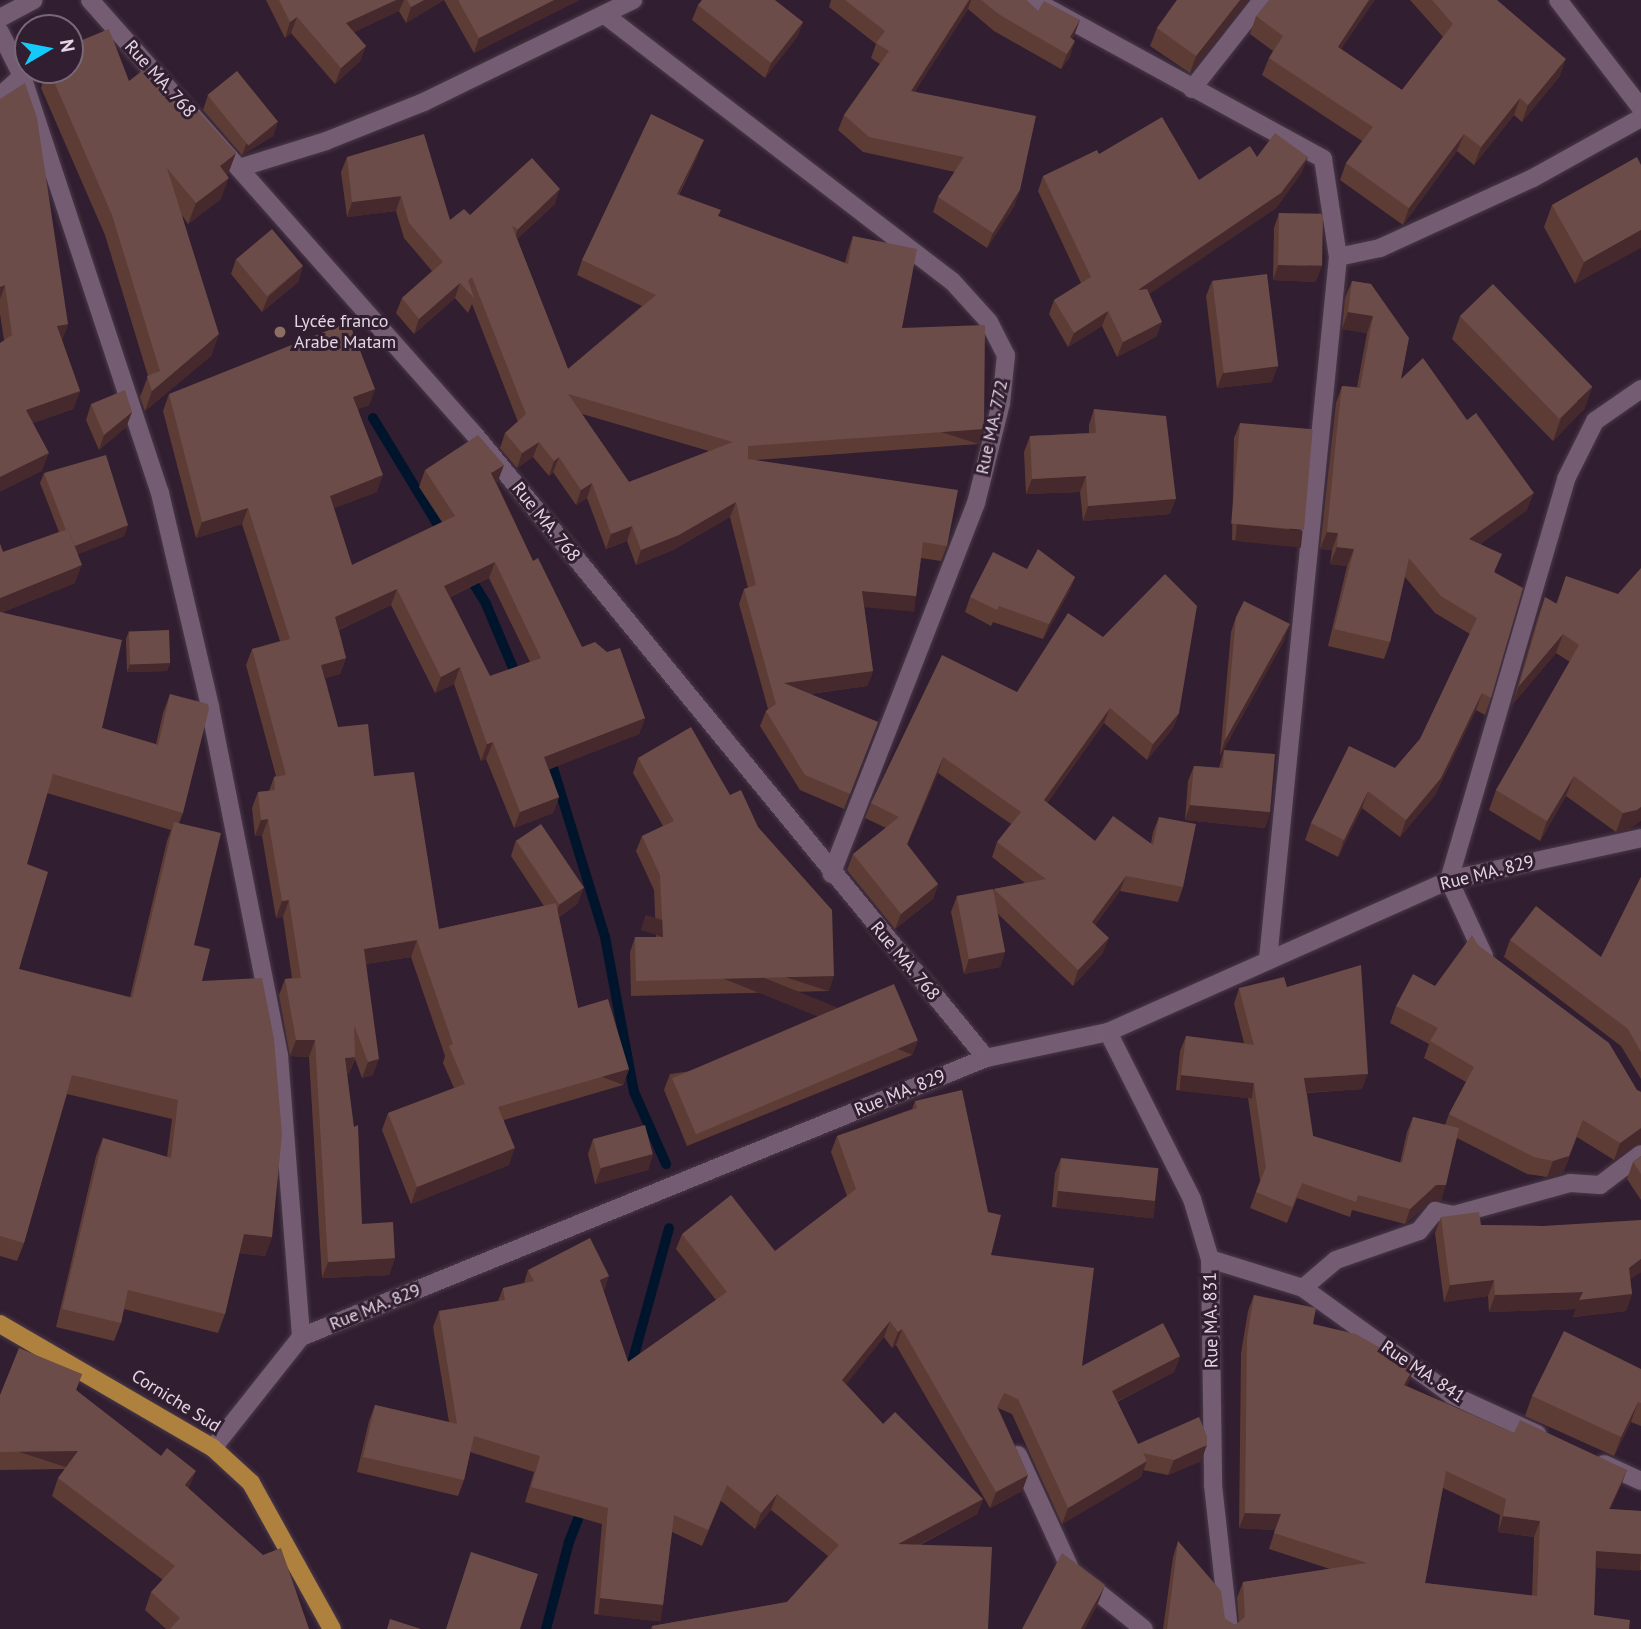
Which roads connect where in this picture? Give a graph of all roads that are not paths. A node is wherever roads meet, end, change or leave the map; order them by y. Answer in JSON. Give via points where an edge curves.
{"nodes":[{"id":1,"x":34,"y":0,"type":"edge"},
{"id":2,"x":90,"y":0,"type":"edge"},
{"id":3,"x":633,"y":0,"type":"edge"},
{"id":4,"x":1033,"y":0,"type":"edge"},
{"id":5,"x":1262,"y":0,"type":"edge"},
{"id":6,"x":1558,"y":0,"type":"edge"},
{"id":7,"x":605,"y":15,"type":"junction"},
{"id":8,"x":0,"y":18,"type":"edge"},
{"id":9,"x":0,"y":32,"type":"edge"},
{"id":10,"x":14,"y":60,"type":"edge"},
{"id":11,"x":14,"y":83,"type":"edge"},
{"id":12,"x":25,"y":84,"type":"edge"},
{"id":13,"x":1192,"y":89,"type":"junction"},
{"id":14,"x":0,"y":96,"type":"edge"},
{"id":15,"x":1641,"y":108,"type":"edge"},
{"id":16,"x":1641,"y":118,"type":"edge"},
{"id":17,"x":239,"y":168,"type":"junction"},
{"id":18,"x":1338,"y":257,"type":"junction"},
{"id":19,"x":1641,"y":389,"type":"edge"},
{"id":20,"x":1641,"y":838,"type":"edge"},
{"id":21,"x":831,"y":874,"type":"junction"},
{"id":22,"x":1449,"y":880,"type":"junction"},
{"id":23,"x":1268,"y":960,"type":"junction"},
{"id":24,"x":1499,"y":968,"type":"edge"},
{"id":25,"x":1108,"y":1032,"type":"junction"},
{"id":26,"x":986,"y":1058,"type":"junction"},
{"id":27,"x":1641,"y":1154,"type":"edge"},
{"id":28,"x":1210,"y":1259,"type":"junction"},
{"id":29,"x":1303,"y":1288,"type":"junction"},
{"id":30,"x":0,"y":1324,"type":"edge"},
{"id":31,"x":301,"y":1338,"type":"junction"},
{"id":32,"x":1008,"y":1432,"type":"edge"},
{"id":33,"x":1553,"y":1441,"type":"edge"},
{"id":34,"x":213,"y":1448,"type":"junction"},
{"id":35,"x":1591,"y":1458,"type":"edge"},
{"id":36,"x":1641,"y":1481,"type":"edge"},
{"id":37,"x":332,"y":1629,"type":"edge"},
{"id":38,"x":1144,"y":1629,"type":"edge"},
{"id":39,"x":1228,"y":1629,"type":"edge"}],
"edges":[{"from":1,"to":8,"type":"street"},
{"from":2,"to":17,"type":"street","name":"Rue MA. 768"},
{"from":3,"to":7,"type":"street"},
{"from":4,"to":13,"type":"street"},
{"from":5,"to":13,"type":"street"},
{"from":6,"to":15,"type":"street"},
{"from":7,"to":17,"type":"street","via":[[424,102],[326,141]]},
{"from":7,"to":21,"type":"street","name":"Rue MA. 772","via":[[952,281],[989,322],[1006,355],[1001,403],[976,503]]},
{"from":9,"to":10,"type":"street"},
{"from":11,"to":14,"type":"street"},
{"from":12,"to":31,"type":"street","via":[[160,493],[211,707],[279,1056]]},
{"from":13,"to":18,"type":"street","via":[[1323,159]]},
{"from":16,"to":18,"type":"street","via":[[1533,178],[1380,248]]},
{"from":17,"to":21,"type":"street","name":"Rue MA. 768","via":[[474,434]]},
{"from":18,"to":23,"type":"street"},
{"from":19,"to":22,"type":"street","via":[[1595,421],[1566,479]]},
{"from":20,"to":22,"type":"street","name":"Rue MA. 829"},
{"from":21,"to":26,"type":"street","name":"Rue MA. 768"},
{"from":22,"to":23,"type":"street","name":"Rue MA. 829"},
{"from":22,"to":24,"type":"street","via":[[1479,953]]},
{"from":23,"to":25,"type":"street","name":"Rue MA. 829"},
{"from":25,"to":26,"type":"street","name":"Rue MA. 829"},
{"from":25,"to":28,"type":"street","name":"Rue MA. 831","via":[[1192,1199]]},
{"from":26,"to":31,"type":"street","name":"Rue MA. 829"},
{"from":27,"to":29,"type":"street","via":[[1600,1185],[1570,1183],[1454,1215],[1435,1211],[1419,1231],[1336,1261]]},
{"from":28,"to":29,"type":"street","name":"Rue MA. 841"},
{"from":28,"to":39,"type":"street","name":"Rue MA. 831","via":[[1213,1485]]},
{"from":29,"to":33,"type":"street","name":"Rue MA. 841","via":[[1452,1395]]},
{"from":30,"to":34,"type":"main road","name":"Corniche Sud"},
{"from":31,"to":34,"type":"street","name":"Rue MA. 829"},
{"from":32,"to":38,"type":"street","via":[[1071,1571]]},
{"from":34,"to":37,"type":"main road","name":"Corniche Sud","via":[[251,1483]]},
{"from":35,"to":36,"type":"street"}]}
